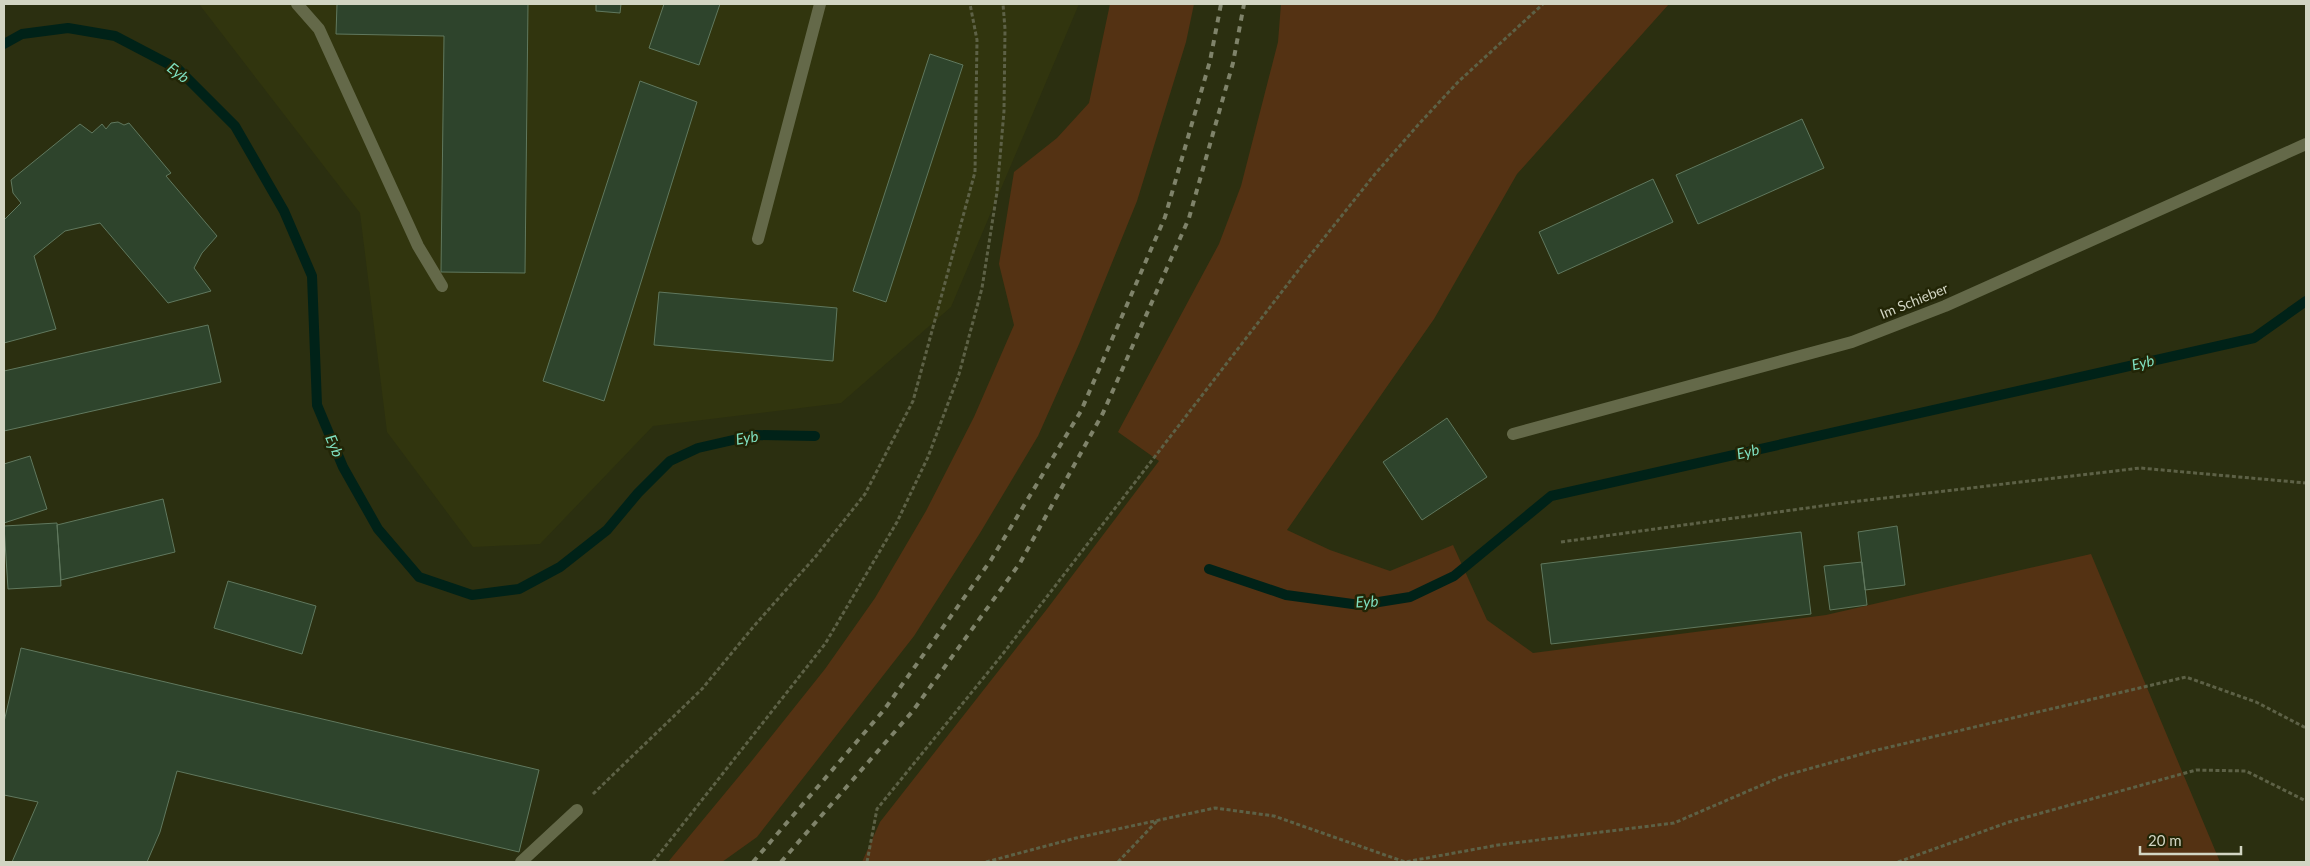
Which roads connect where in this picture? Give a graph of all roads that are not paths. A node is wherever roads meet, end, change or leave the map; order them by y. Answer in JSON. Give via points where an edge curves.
{"nodes":[{"id":1,"x":297,"y":4,"type":"edge"},
{"id":2,"x":820,"y":4,"type":"edge"},
{"id":3,"x":2306,"y":144,"type":"edge"},
{"id":4,"x":758,"y":239,"type":"dead end"},
{"id":5,"x":442,"y":286,"type":"dead end"},
{"id":6,"x":1514,"y":434,"type":"dead end"},
{"id":7,"x":577,"y":810,"type":"road end"},
{"id":8,"x":521,"y":862,"type":"edge"}],
"edges":[{"from":1,"to":5,"type":"street","via":[[319,29],[418,246]]},
{"from":2,"to":4,"type":"street"},
{"from":3,"to":6,"type":"street","name":"Im Schieber","via":[[1945,306],[1852,342]]},
{"from":7,"to":8,"type":"street"}]}
